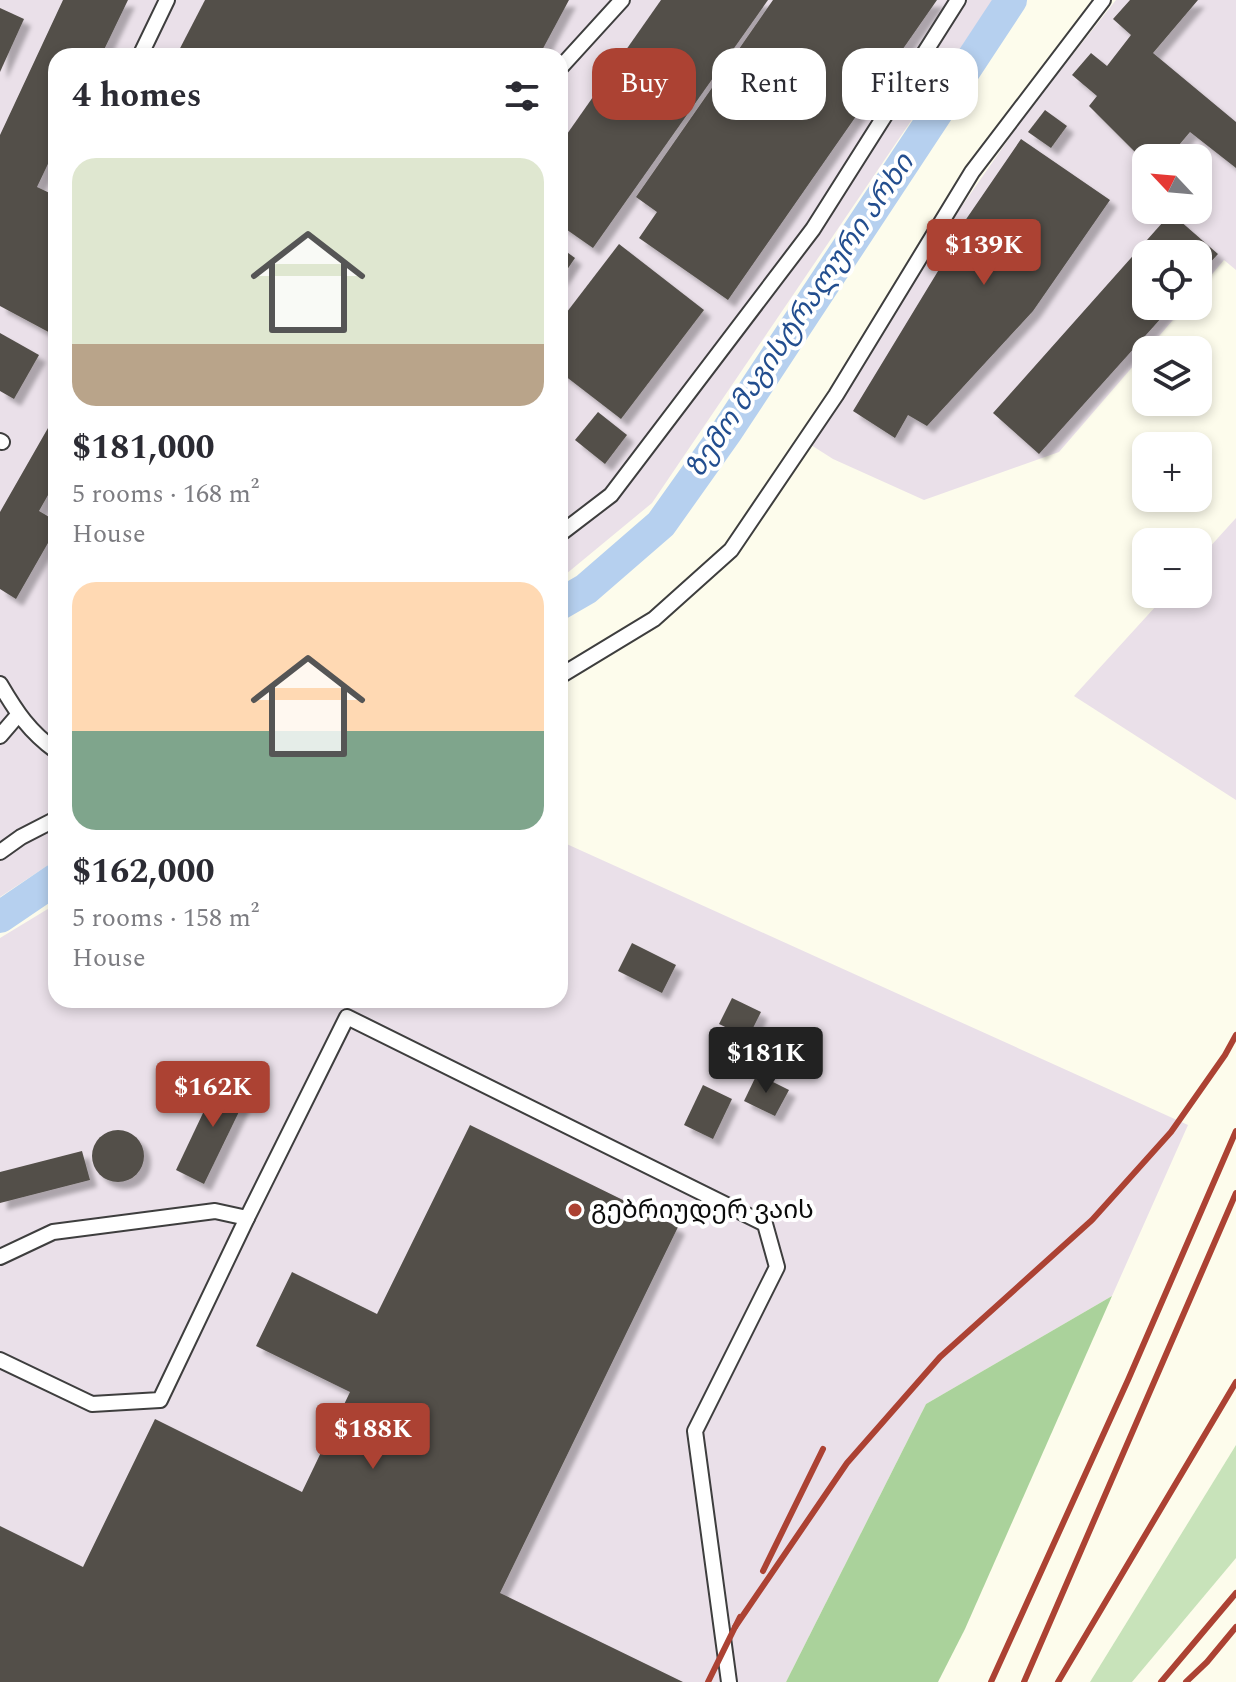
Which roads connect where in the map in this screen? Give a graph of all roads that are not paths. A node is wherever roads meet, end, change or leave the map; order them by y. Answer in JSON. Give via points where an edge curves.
{"nodes":[{"id":1,"x":167,"y":0,"type":"edge"},
{"id":2,"x":622,"y":0,"type":"edge"},
{"id":3,"x":958,"y":0,"type":"edge"},
{"id":4,"x":1103,"y":0,"type":"edge"},
{"id":5,"x":144,"y":48,"type":"edge"},
{"id":6,"x":568,"y":59,"type":"edge"},
{"id":7,"x":568,"y":528,"type":"edge"},
{"id":8,"x":568,"y":671,"type":"edge"},
{"id":9,"x":0,"y":684,"type":"edge"},
{"id":10,"x":18,"y":715,"type":"junction"},
{"id":11,"x":0,"y":736,"type":"edge"},
{"id":12,"x":48,"y":745,"type":"edge"},
{"id":13,"x":48,"y":823,"type":"edge"},
{"id":14,"x":0,"y":852,"type":"edge"},
{"id":15,"x":247,"y":1218,"type":"junction"},
{"id":16,"x":0,"y":1257,"type":"edge"},
{"id":17,"x":0,"y":1360,"type":"edge"},
{"id":18,"x":729,"y":1682,"type":"edge"}],
"edges":[{"from":1,"to":5,"type":"lane"},
{"from":2,"to":6,"type":"lane"},
{"from":3,"to":7,"type":"lane","via":[[813,229],[611,495]]},
{"from":4,"to":8,"type":"lane","via":[[972,172],[836,395],[731,550],[654,619]]},
{"from":9,"to":10,"type":"lane"},
{"from":10,"to":11,"type":"lane"},
{"from":10,"to":12,"type":"lane"},
{"from":13,"to":14,"type":"lane"},
{"from":15,"to":16,"type":"lane","via":[[215,1211],[53,1232]]},
{"from":15,"to":17,"type":"lane","via":[[160,1400],[92,1404]]},
{"from":15,"to":18,"type":"lane","via":[[347,1017],[765,1224],[777,1267],[695,1431]]}]}
